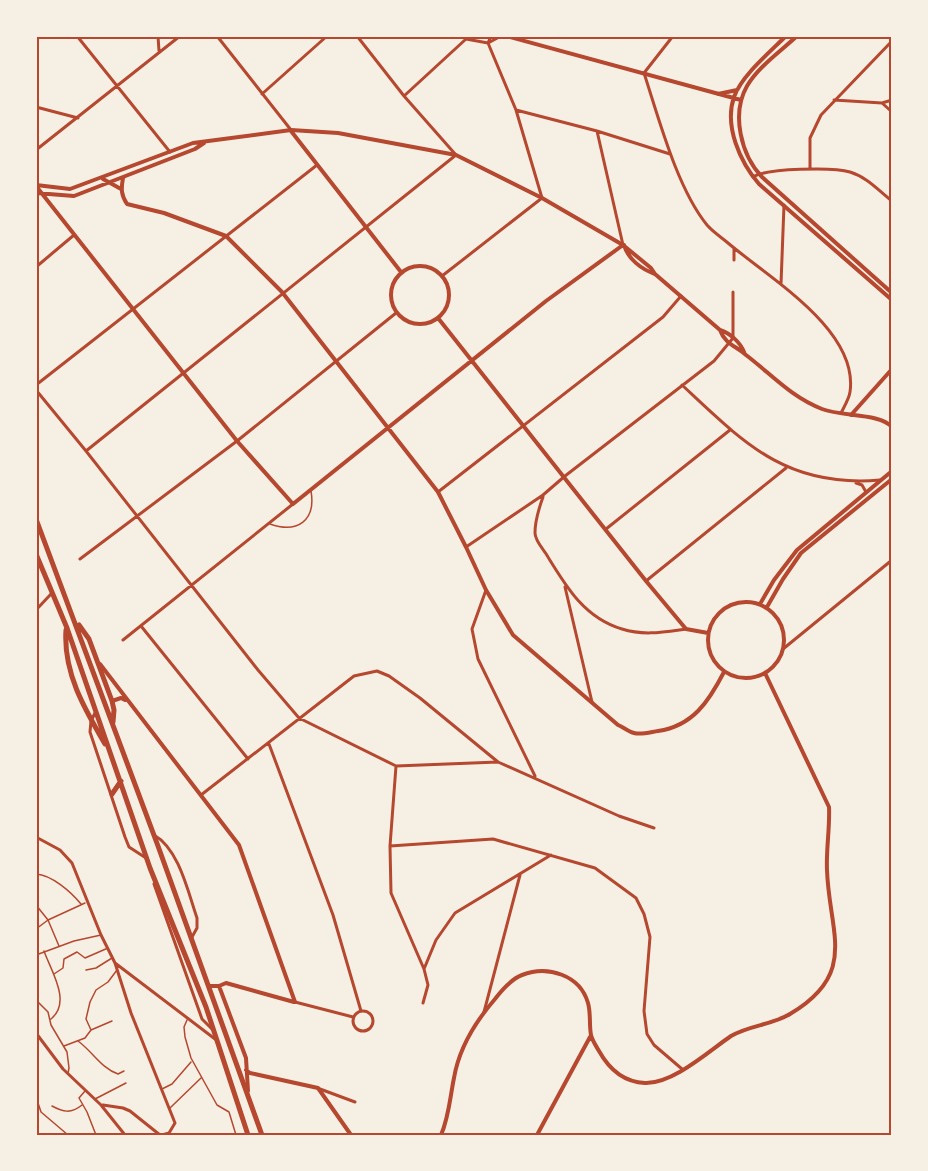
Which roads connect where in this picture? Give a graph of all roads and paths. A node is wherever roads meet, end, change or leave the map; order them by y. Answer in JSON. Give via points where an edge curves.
{"nodes":[{"id":1,"x":77,"y":36,"type":"edge"},
{"id":2,"x":158,"y":36,"type":"edge"},
{"id":3,"x":180,"y":36,"type":"edge"},
{"id":4,"x":217,"y":36,"type":"edge"},
{"id":5,"x":327,"y":36,"type":"edge"},
{"id":6,"x":357,"y":36,"type":"edge"},
{"id":7,"x":491,"y":36,"type":"edge"},
{"id":8,"x":501,"y":36,"type":"edge"},
{"id":9,"x":506,"y":36,"type":"edge"},
{"id":10,"x":673,"y":36,"type":"edge"},
{"id":11,"x":786,"y":36,"type":"edge"},
{"id":12,"x":797,"y":36,"type":"edge"},
{"id":13,"x":465,"y":38,"type":"edge"},
{"id":14,"x":892,"y":41,"type":"edge"},
{"id":15,"x":488,"y":43,"type":"junction"},
{"id":16,"x":159,"y":51,"type":"junction"},
{"id":17,"x":644,"y":74,"type":"junction"},
{"id":18,"x":116,"y":86,"type":"junction"},
{"id":19,"x":738,"y":90,"type":"junction"},
{"id":20,"x":262,"y":94,"type":"junction"},
{"id":21,"x":717,"y":94,"type":"junction"},
{"id":22,"x":404,"y":96,"type":"junction"},
{"id":23,"x":734,"y":99,"type":"junction"},
{"id":24,"x":741,"y":100,"type":"junction"},
{"id":25,"x":833,"y":100,"type":"junction"},
{"id":26,"x":892,"y":100,"type":"edge"},
{"id":27,"x":882,"y":103,"type":"junction"},
{"id":28,"x":36,"y":107,"type":"edge"},
{"id":29,"x":516,"y":110,"type":"junction"},
{"id":30,"x":892,"y":112,"type":"edge"},
{"id":31,"x":78,"y":118,"type":"junction"},
{"id":32,"x":291,"y":130,"type":"junction"},
{"id":33,"x":597,"y":131,"type":"junction"},
{"id":34,"x":205,"y":143,"type":"junction"},
{"id":35,"x":36,"y":150,"type":"edge"},
{"id":36,"x":170,"y":152,"type":"junction"},
{"id":37,"x":456,"y":154,"type":"junction"},
{"id":38,"x":671,"y":154,"type":"junction"},
{"id":39,"x":317,"y":165,"type":"junction"},
{"id":40,"x":810,"y":169,"type":"junction"},
{"id":41,"x":758,"y":173,"type":"junction"},
{"id":42,"x":753,"y":177,"type":"junction"},
{"id":43,"x":123,"y":178,"type":"junction"},
{"id":44,"x":102,"y":179,"type":"junction"},
{"id":45,"x":111,"y":182,"type":"junction"},
{"id":46,"x":36,"y":186,"type":"edge"},
{"id":47,"x":121,"y":189,"type":"junction"},
{"id":48,"x":36,"y":193,"type":"edge"},
{"id":49,"x":42,"y":194,"type":"junction"},
{"id":50,"x":542,"y":198,"type":"junction"},
{"id":51,"x":892,"y":201,"type":"edge"},
{"id":52,"x":784,"y":205,"type":"junction"},
{"id":53,"x":798,"y":210,"type":"junction"},
{"id":54,"x":366,"y":226,"type":"junction"},
{"id":55,"x":74,"y":235,"type":"junction"},
{"id":56,"x":226,"y":236,"type":"junction"},
{"id":57,"x":623,"y":245,"type":"junction"},
{"id":58,"x":734,"y":248,"type":"junction"},
{"id":59,"x":734,"y":260,"type":"dead end"},
{"id":60,"x":36,"y":267,"type":"edge"},
{"id":61,"x":401,"y":272,"type":"junction"},
{"id":62,"x":442,"y":276,"type":"junction"},
{"id":63,"x":781,"y":285,"type":"junction"},
{"id":64,"x":282,"y":292,"type":"junction"},
{"id":65,"x":733,"y":292,"type":"dead end"},
{"id":66,"x":892,"y":293,"type":"edge"},
{"id":67,"x":681,"y":296,"type":"junction"},
{"id":68,"x":892,"y":300,"type":"edge"},
{"id":69,"x":132,"y":308,"type":"junction"},
{"id":70,"x":396,"y":313,"type":"junction"},
{"id":71,"x":438,"y":318,"type":"junction"},
{"id":72,"x":720,"y":330,"type":"junction"},
{"id":73,"x":733,"y":338,"type":"junction"},
{"id":74,"x":729,"y":344,"type":"junction"},
{"id":75,"x":744,"y":352,"type":"junction"},
{"id":76,"x":336,"y":361,"type":"junction"},
{"id":77,"x":471,"y":361,"type":"junction"},
{"id":78,"x":892,"y":369,"type":"edge"},
{"id":79,"x":183,"y":373,"type":"junction"},
{"id":80,"x":36,"y":385,"type":"edge"},
{"id":81,"x":682,"y":385,"type":"junction"},
{"id":82,"x":36,"y":390,"type":"edge"},
{"id":83,"x":840,"y":415,"type":"junction"},
{"id":84,"x":852,"y":416,"type":"junction"},
{"id":85,"x":523,"y":426,"type":"junction"},
{"id":86,"x":892,"y":427,"type":"edge"},
{"id":87,"x":389,"y":428,"type":"junction"},
{"id":88,"x":730,"y":430,"type":"junction"},
{"id":89,"x":237,"y":441,"type":"junction"},
{"id":90,"x":86,"y":451,"type":"junction"},
{"id":91,"x":786,"y":468,"type":"junction"},
{"id":92,"x":892,"y":471,"type":"edge"},
{"id":93,"x":565,"y":476,"type":"junction"},
{"id":94,"x":892,"y":479,"type":"edge"},
{"id":95,"x":880,"y":480,"type":"junction"},
{"id":96,"x":854,"y":482,"type":"junction"},
{"id":97,"x":311,"y":490,"type":"junction"},
{"id":98,"x":438,"y":492,"type":"junction"},
{"id":99,"x":866,"y":492,"type":"junction"},
{"id":100,"x":543,"y":495,"type":"junction"},
{"id":101,"x":293,"y":504,"type":"junction"},
{"id":102,"x":138,"y":517,"type":"junction"},
{"id":103,"x":36,"y":519,"type":"edge"},
{"id":104,"x":269,"y":524,"type":"junction"},
{"id":105,"x":606,"y":529,"type":"junction"},
{"id":106,"x":466,"y":547,"type":"junction"},
{"id":107,"x":36,"y":554,"type":"edge"},
{"id":108,"x":80,"y":559,"type":"dead end"},
{"id":109,"x":892,"y":560,"type":"edge"},
{"id":110,"x":646,"y":581,"type":"junction"},
{"id":111,"x":563,"y":582,"type":"junction"},
{"id":112,"x":191,"y":585,"type":"junction"},
{"id":113,"x":486,"y":590,"type":"junction"},
{"id":114,"x":52,"y":593,"type":"junction"},
{"id":115,"x":760,"y":604,"type":"junction"},
{"id":116,"x":767,"y":608,"type":"junction"},
{"id":117,"x":36,"y":610,"type":"edge"},
{"id":118,"x":74,"y":619,"type":"junction"},
{"id":119,"x":141,"y":626,"type":"junction"},
{"id":120,"x":67,"y":628,"type":"junction"},
{"id":121,"x":686,"y":628,"type":"junction"},
{"id":122,"x":708,"y":633,"type":"junction"},
{"id":123,"x":123,"y":640,"type":"dead end"},
{"id":124,"x":783,"y":649,"type":"junction"},
{"id":125,"x":87,"y":651,"type":"junction"},
{"id":126,"x":76,"y":654,"type":"junction"},
{"id":127,"x":96,"y":658,"type":"junction"},
{"id":128,"x":68,"y":664,"type":"junction"},
{"id":129,"x":724,"y":672,"type":"junction"},
{"id":130,"x":765,"y":673,"type":"junction"},
{"id":131,"x":112,"y":701,"type":"junction"},
{"id":132,"x":128,"y":702,"type":"junction"},
{"id":133,"x":592,"y":702,"type":"junction"},
{"id":134,"x":106,"y":707,"type":"junction"},
{"id":135,"x":84,"y":708,"type":"junction"},
{"id":136,"x":96,"y":712,"type":"junction"},
{"id":137,"x":299,"y":718,"type":"junction"},
{"id":138,"x":91,"y":721,"type":"junction"},
{"id":139,"x":113,"y":727,"type":"junction"},
{"id":140,"x":269,"y":744,"type":"junction"},
{"id":141,"x":111,"y":755,"type":"junction"},
{"id":142,"x":248,"y":759,"type":"junction"},
{"id":143,"x":498,"y":762,"type":"junction"},
{"id":144,"x":396,"y":766,"type":"junction"},
{"id":145,"x":536,"y":778,"type":"junction"},
{"id":146,"x":121,"y":781,"type":"junction"},
{"id":147,"x":112,"y":794,"type":"junction"},
{"id":148,"x":201,"y":795,"type":"junction"},
{"id":149,"x":654,"y":828,"type":"dead end"},
{"id":150,"x":153,"y":835,"type":"junction"},
{"id":151,"x":36,"y":837,"type":"edge"},
{"id":152,"x":390,"y":846,"type":"junction"},
{"id":153,"x":551,"y":855,"type":"junction"},
{"id":154,"x":146,"y":858,"type":"junction"},
{"id":155,"x":36,"y":874,"type":"edge"},
{"id":156,"x":520,"y":875,"type":"junction"},
{"id":157,"x":88,"y":901,"type":"junction"},
{"id":158,"x":36,"y":905,"type":"edge"},
{"id":159,"x":81,"y":905,"type":"junction"},
{"id":160,"x":48,"y":920,"type":"junction"},
{"id":161,"x":36,"y":929,"type":"edge"},
{"id":162,"x":101,"y":935,"type":"junction"},
{"id":163,"x":192,"y":939,"type":"junction"},
{"id":164,"x":59,"y":946,"type":"junction"},
{"id":165,"x":108,"y":948,"type":"junction"},
{"id":166,"x":44,"y":951,"type":"junction"},
{"id":167,"x":36,"y":955,"type":"edge"},
{"id":168,"x":113,"y":958,"type":"junction"},
{"id":169,"x":115,"y":963,"type":"junction"},
{"id":170,"x":424,"y":969,"type":"junction"},
{"id":171,"x":86,"y":970,"type":"dead end"},
{"id":172,"x":118,"y":970,"type":"junction"},
{"id":173,"x":53,"y":974,"type":"junction"},
{"id":174,"x":209,"y":986,"type":"junction"},
{"id":175,"x":219,"y":986,"type":"junction"},
{"id":176,"x":36,"y":1000,"type":"edge"},
{"id":177,"x":295,"y":1002,"type":"junction"},
{"id":178,"x":423,"y":1003,"type":"dead end"},
{"id":179,"x":361,"y":1011,"type":"junction"},
{"id":180,"x":484,"y":1012,"type":"junction"},
{"id":181,"x":353,"y":1017,"type":"junction"},
{"id":182,"x":50,"y":1019,"type":"junction"},
{"id":183,"x":188,"y":1019,"type":"junction"},
{"id":184,"x":112,"y":1021,"type":"dead end"},
{"id":185,"x":91,"y":1030,"type":"junction"},
{"id":186,"x":36,"y":1033,"type":"edge"},
{"id":187,"x":214,"y":1035,"type":"junction"},
{"id":188,"x":591,"y":1037,"type":"junction"},
{"id":189,"x":78,"y":1041,"type":"junction"},
{"id":190,"x":63,"y":1046,"type":"junction"},
{"id":191,"x":192,"y":1060,"type":"junction"},
{"id":192,"x":682,"y":1069,"type":"junction"},
{"id":193,"x":246,"y":1070,"type":"junction"},
{"id":194,"x":124,"y":1071,"type":"dead end"},
{"id":195,"x":68,"y":1074,"type":"junction"},
{"id":196,"x":255,"y":1074,"type":"junction"},
{"id":197,"x":202,"y":1077,"type":"junction"},
{"id":198,"x":248,"y":1081,"type":"junction"},
{"id":199,"x":126,"y":1083,"type":"dead end"},
{"id":200,"x":318,"y":1088,"type":"junction"},
{"id":201,"x":161,"y":1089,"type":"junction"},
{"id":202,"x":85,"y":1090,"type":"junction"},
{"id":203,"x":249,"y":1096,"type":"junction"},
{"id":204,"x":36,"y":1097,"type":"edge"},
{"id":205,"x":95,"y":1099,"type":"junction"},
{"id":206,"x":355,"y":1102,"type":"dead end"},
{"id":207,"x":82,"y":1104,"type":"junction"},
{"id":208,"x":101,"y":1105,"type":"junction"},
{"id":209,"x":52,"y":1106,"type":"dead end"},
{"id":210,"x":169,"y":1108,"type":"junction"},
{"id":211,"x":125,"y":1134,"type":"edge"},
{"id":212,"x":68,"y":1135,"type":"edge"},
{"id":213,"x":96,"y":1135,"type":"edge"},
{"id":214,"x":161,"y":1135,"type":"edge"},
{"id":215,"x":236,"y":1135,"type":"edge"},
{"id":216,"x":248,"y":1135,"type":"edge"},
{"id":217,"x":262,"y":1135,"type":"edge"},
{"id":218,"x":351,"y":1135,"type":"edge"},
{"id":219,"x":441,"y":1135,"type":"edge"},
{"id":220,"x":537,"y":1135,"type":"edge"}],
"edges":[{"from":1,"to":18,"type":"street"},
{"from":2,"to":16,"type":"street"},
{"from":3,"to":16,"type":"street"},
{"from":4,"to":20,"type":"street"},
{"from":5,"to":20,"type":"street"},
{"from":6,"to":22,"type":"street"},
{"from":7,"to":15,"type":"street"},
{"from":8,"to":15,"type":"street"},
{"from":9,"to":17,"type":"street"},
{"from":10,"to":17,"type":"street"},
{"from":11,"to":19,"type":"street"},
{"from":12,"to":24,"type":"street","via":[[753,77]]},
{"from":13,"to":15,"type":"street"},
{"from":13,"to":22,"type":"street"},
{"from":14,"to":25,"type":"street"},
{"from":15,"to":29,"type":"street"},
{"from":16,"to":18,"type":"street"},
{"from":17,"to":21,"type":"street"},
{"from":17,"to":38,"type":"street"},
{"from":18,"to":31,"type":"street"},
{"from":18,"to":36,"type":"street"},
{"from":19,"to":21,"type":"street"},
{"from":19,"to":23,"type":"street"},
{"from":20,"to":32,"type":"street"},
{"from":21,"to":23,"type":"street"},
{"from":22,"to":37,"type":"street"},
{"from":23,"to":24,"type":"street"},
{"from":23,"to":42,"type":"street","via":[[733,132]]},
{"from":24,"to":41,"type":"street","via":[[741,136]]},
{"from":25,"to":27,"type":"street"},
{"from":25,"to":40,"type":"street","via":[[820,115],[810,138]]},
{"from":26,"to":27,"type":"street"},
{"from":27,"to":30,"type":"street"},
{"from":28,"to":31,"type":"street"},
{"from":29,"to":33,"type":"street"},
{"from":29,"to":50,"type":"street"},
{"from":31,"to":35,"type":"street"},
{"from":32,"to":34,"type":"street"},
{"from":32,"to":37,"type":"street","via":[[338,133]]},
{"from":32,"to":39,"type":"street"},
{"from":33,"to":38,"type":"street"},
{"from":33,"to":57,"type":"street"},
{"from":34,"to":36,"type":"street"},
{"from":34,"to":43,"type":"street"},
{"from":36,"to":44,"type":"street"},
{"from":37,"to":50,"type":"street"},
{"from":37,"to":54,"type":"street"},
{"from":38,"to":58,"type":"street","via":[[691,200],[708,226]]},
{"from":39,"to":54,"type":"street"},
{"from":39,"to":56,"type":"street"},
{"from":40,"to":41,"type":"street"},
{"from":40,"to":51,"type":"street","via":[[850,172]]},
{"from":41,"to":42,"type":"street"},
{"from":41,"to":53,"type":"street"},
{"from":42,"to":52,"type":"street"},
{"from":43,"to":45,"type":"street"},
{"from":43,"to":47,"type":"street"},
{"from":44,"to":45,"type":"street"},
{"from":44,"to":46,"type":"street","via":[[70,189]]},
{"from":45,"to":47,"type":"street"},
{"from":45,"to":49,"type":"street","via":[[74,196]]},
{"from":46,"to":49,"type":"street"},
{"from":47,"to":56,"type":"street","via":[[127,204]]},
{"from":48,"to":49,"type":"street"},
{"from":49,"to":55,"type":"street"},
{"from":50,"to":57,"type":"street"},
{"from":50,"to":62,"type":"street"},
{"from":52,"to":53,"type":"street"},
{"from":52,"to":63,"type":"street"},
{"from":52,"to":68,"type":"street"},
{"from":53,"to":66,"type":"street"},
{"from":54,"to":61,"type":"street"},
{"from":54,"to":64,"type":"street"},
{"from":55,"to":60,"type":"street"},
{"from":55,"to":69,"type":"street"},
{"from":56,"to":64,"type":"street"},
{"from":56,"to":69,"type":"street"},
{"from":57,"to":67,"type":"street","via":[[627,255]]},
{"from":57,"to":77,"type":"street"},
{"from":58,"to":59,"type":"street"},
{"from":58,"to":63,"type":"street"},
{"from":61,"to":62,"type":"street","via":[[422,265]]},
{"from":61,"to":70,"type":"street","via":[[394,279],[390,296]]},
{"from":62,"to":71,"type":"street","via":[[449,298]]},
{"from":63,"to":83,"type":"street","via":[[828,326],[840,346],[849,370],[850,393]]},
{"from":64,"to":76,"type":"street"},
{"from":64,"to":79,"type":"street"},
{"from":65,"to":73,"type":"street"},
{"from":67,"to":72,"type":"street"},
{"from":67,"to":85,"type":"street","via":[[663,317]]},
{"from":69,"to":79,"type":"street"},
{"from":69,"to":80,"type":"street"},
{"from":70,"to":71,"type":"street","via":[[416,325]]},
{"from":70,"to":76,"type":"street"},
{"from":71,"to":77,"type":"street"},
{"from":72,"to":73,"type":"street"},
{"from":72,"to":74,"type":"street"},
{"from":73,"to":74,"type":"street"},
{"from":73,"to":75,"type":"street"},
{"from":74,"to":75,"type":"street"},
{"from":74,"to":81,"type":"street"},
{"from":75,"to":83,"type":"street","via":[[800,398]]},
{"from":76,"to":87,"type":"street"},
{"from":76,"to":89,"type":"street"},
{"from":77,"to":85,"type":"street"},
{"from":77,"to":87,"type":"street"},
{"from":78,"to":84,"type":"street"},
{"from":79,"to":89,"type":"street"},
{"from":79,"to":90,"type":"street"},
{"from":81,"to":88,"type":"street"},
{"from":81,"to":93,"type":"street"},
{"from":82,"to":90,"type":"street"},
{"from":83,"to":84,"type":"street"},
{"from":84,"to":86,"type":"street","via":[[880,418]]},
{"from":85,"to":93,"type":"street"},
{"from":85,"to":98,"type":"street"},
{"from":87,"to":97,"type":"street"},
{"from":87,"to":98,"type":"street"},
{"from":88,"to":91,"type":"street"},
{"from":88,"to":105,"type":"street"},
{"from":89,"to":101,"type":"street"},
{"from":89,"to":102,"type":"street"},
{"from":90,"to":102,"type":"street"},
{"from":91,"to":96,"type":"street"},
{"from":91,"to":110,"type":"street"},
{"from":92,"to":95,"type":"street"},
{"from":93,"to":100,"type":"street"},
{"from":93,"to":105,"type":"street"},
{"from":94,"to":116,"type":"street","via":[[801,553]]},
{"from":95,"to":96,"type":"street"},
{"from":95,"to":99,"type":"street"},
{"from":96,"to":99,"type":"street"},
{"from":97,"to":101,"type":"street"},
{"from":97,"to":104,"type":"lane","via":[[313,506],[304,522],[286,529]]},
{"from":98,"to":106,"type":"street"},
{"from":99,"to":115,"type":"street","via":[[797,550]]},
{"from":100,"to":106,"type":"street"},
{"from":100,"to":111,"type":"street","via":[[535,536]]},
{"from":101,"to":104,"type":"street"},
{"from":102,"to":108,"type":"street"},
{"from":102,"to":112,"type":"street"},
{"from":103,"to":118,"type":"main road"},
{"from":104,"to":112,"type":"street"},
{"from":105,"to":110,"type":"street"},
{"from":106,"to":113,"type":"street"},
{"from":107,"to":114,"type":"main road"},
{"from":109,"to":124,"type":"street"},
{"from":110,"to":121,"type":"street"},
{"from":111,"to":121,"type":"street","via":[[578,603],[621,629],[646,634]]},
{"from":111,"to":133,"type":"street"},
{"from":112,"to":119,"type":"street"},
{"from":112,"to":137,"type":"street"},
{"from":113,"to":133,"type":"street","via":[[513,635]]},
{"from":113,"to":145,"type":"street","via":[[472,629],[478,659]]},
{"from":114,"to":117,"type":"street"},
{"from":114,"to":120,"type":"main road"},
{"from":115,"to":116,"type":"street"},
{"from":115,"to":122,"type":"street","via":[[738,602],[728,606],[718,613]]},
{"from":116,"to":124,"type":"street","via":[[783,629]]},
{"from":118,"to":125,"type":"main road"},
{"from":118,"to":127,"type":"main road","via":[[89,639]]},
{"from":119,"to":123,"type":"street"},
{"from":119,"to":142,"type":"street"},
{"from":120,"to":126,"type":"main road"},
{"from":120,"to":128,"type":"main road"},
{"from":121,"to":122,"type":"street"},
{"from":122,"to":129,"type":"street","via":[[710,655]]},
{"from":124,"to":130,"type":"street"},
{"from":125,"to":126,"type":"main road"},
{"from":125,"to":127,"type":"main road"},
{"from":125,"to":134,"type":"main road"},
{"from":126,"to":128,"type":"main road"},
{"from":126,"to":136,"type":"main road"},
{"from":127,"to":131,"type":"main road"},
{"from":127,"to":132,"type":"street"},
{"from":128,"to":135,"type":"main road"},
{"from":129,"to":130,"type":"street","via":[[744,678]]},
{"from":129,"to":133,"type":"street","via":[[700,711],[672,729],[634,733],[618,725]]},
{"from":130,"to":192,"type":"street","via":[[829,807],[827,870],[836,948],[834,964],[816,995],[790,1014],[732,1036]]},
{"from":131,"to":132,"type":"street","via":[[121,698]]},
{"from":131,"to":134,"type":"main road"},
{"from":131,"to":139,"type":"main road"},
{"from":132,"to":148,"type":"street"},
{"from":134,"to":136,"type":"main road"},
{"from":134,"to":139,"type":"main road"},
{"from":135,"to":136,"type":"main road"},
{"from":135,"to":138,"type":"main road"},
{"from":136,"to":138,"type":"street"},
{"from":136,"to":141,"type":"main road"},
{"from":137,"to":140,"type":"street"},
{"from":137,"to":143,"type":"street","via":[[354,676],[377,671],[410,690]]},
{"from":137,"to":144,"type":"street"},
{"from":138,"to":141,"type":"main road"},
{"from":138,"to":147,"type":"street","via":[[90,732]]},
{"from":139,"to":150,"type":"main road"},
{"from":140,"to":142,"type":"street"},
{"from":140,"to":179,"type":"street","via":[[333,915]]},
{"from":141,"to":146,"type":"main road"},
{"from":142,"to":148,"type":"street"},
{"from":143,"to":144,"type":"street"},
{"from":143,"to":145,"type":"street"},
{"from":144,"to":152,"type":"street"},
{"from":145,"to":149,"type":"street"},
{"from":146,"to":147,"type":"main road"},
{"from":146,"to":154,"type":"main road"},
{"from":147,"to":154,"type":"street","via":[[129,847]]},
{"from":148,"to":177,"type":"street","via":[[239,844]]},
{"from":150,"to":163,"type":"main road"},
{"from":150,"to":163,"type":"street","via":[[173,852],[197,918]]},
{"from":151,"to":157,"type":"street","via":[[60,850],[72,863]]},
{"from":152,"to":153,"type":"street","via":[[493,839]]},
{"from":152,"to":170,"type":"street","via":[[391,893]]},
{"from":153,"to":156,"type":"street"},
{"from":153,"to":192,"type":"street","via":[[595,868],[636,898],[645,914],[650,937],[644,1011],[647,1034],[654,1046]]},
{"from":154,"to":187,"type":"main road"},
{"from":155,"to":159,"type":"lane","via":[[69,890]]},
{"from":156,"to":170,"type":"street","via":[[455,913],[436,940]]},
{"from":156,"to":180,"type":"street"},
{"from":157,"to":159,"type":"lane"},
{"from":157,"to":162,"type":"street"},
{"from":158,"to":160,"type":"lane"},
{"from":159,"to":160,"type":"lane"},
{"from":160,"to":161,"type":"lane"},
{"from":160,"to":164,"type":"lane"},
{"from":162,"to":164,"type":"lane"},
{"from":162,"to":165,"type":"street"},
{"from":163,"to":174,"type":"main road"},
{"from":164,"to":166,"type":"lane"},
{"from":165,"to":168,"type":"street"},
{"from":165,"to":173,"type":"lane","via":[[85,957],[77,952],[64,959],[63,968]]},
{"from":166,"to":167,"type":"lane"},
{"from":166,"to":173,"type":"lane"},
{"from":168,"to":169,"type":"street"},
{"from":168,"to":171,"type":"lane"},
{"from":169,"to":172,"type":"street"},
{"from":169,"to":183,"type":"street"},
{"from":170,"to":178,"type":"street","via":[[428,985]]},
{"from":172,"to":185,"type":"lane","via":[[96,990],[90,1002],[86,1019]]},
{"from":172,"to":201,"type":"street"},
{"from":173,"to":182,"type":"lane","via":[[61,995],[60,1010]]},
{"from":174,"to":175,"type":"street"},
{"from":174,"to":203,"type":"main road"},
{"from":175,"to":177,"type":"street","via":[[226,983]]},
{"from":175,"to":193,"type":"street","via":[[246,1058]]},
{"from":176,"to":182,"type":"lane"},
{"from":177,"to":181,"type":"street"},
{"from":179,"to":181,"type":"street"},
{"from":179,"to":181,"type":"street","via":[[369,1012],[373,1018],[371,1029],[357,1030]]},
{"from":180,"to":188,"type":"street","via":[[520,975],[556,972],[570,978],[588,1003]]},
{"from":180,"to":219,"type":"street","via":[[461,1053]]},
{"from":182,"to":190,"type":"lane"},
{"from":183,"to":187,"type":"street"},
{"from":183,"to":191,"type":"lane","via":[[184,1027]]},
{"from":184,"to":185,"type":"lane"},
{"from":185,"to":189,"type":"lane"},
{"from":186,"to":195,"type":"street"},
{"from":187,"to":216,"type":"main road"},
{"from":188,"to":192,"type":"street","via":[[609,1067],[630,1080],[647,1083]]},
{"from":188,"to":220,"type":"street"},
{"from":189,"to":190,"type":"lane"},
{"from":189,"to":194,"type":"lane","via":[[104,1068],[118,1074]]},
{"from":190,"to":195,"type":"lane"},
{"from":191,"to":197,"type":"lane"},
{"from":191,"to":201,"type":"lane","via":[[172,1084]]},
{"from":193,"to":196,"type":"street"},
{"from":193,"to":198,"type":"street"},
{"from":195,"to":202,"type":"street"},
{"from":196,"to":198,"type":"street"},
{"from":196,"to":200,"type":"street"},
{"from":197,"to":210,"type":"lane"},
{"from":197,"to":215,"type":"lane","via":[[217,1105],[229,1112]]},
{"from":198,"to":203,"type":"street"},
{"from":199,"to":205,"type":"lane"},
{"from":200,"to":206,"type":"street"},
{"from":200,"to":218,"type":"street"},
{"from":201,"to":210,"type":"street"},
{"from":202,"to":205,"type":"street"},
{"from":202,"to":207,"type":"lane","via":[[79,1098]]},
{"from":203,"to":217,"type":"main road"},
{"from":204,"to":212,"type":"lane","via":[[41,1112]]},
{"from":205,"to":208,"type":"street"},
{"from":207,"to":209,"type":"lane","via":[[67,1112]]},
{"from":207,"to":213,"type":"lane"},
{"from":208,"to":211,"type":"street"},
{"from":208,"to":214,"type":"street","via":[[130,1111]]},
{"from":210,"to":214,"type":"street","via":[[175,1123],[169,1133]]}]}
